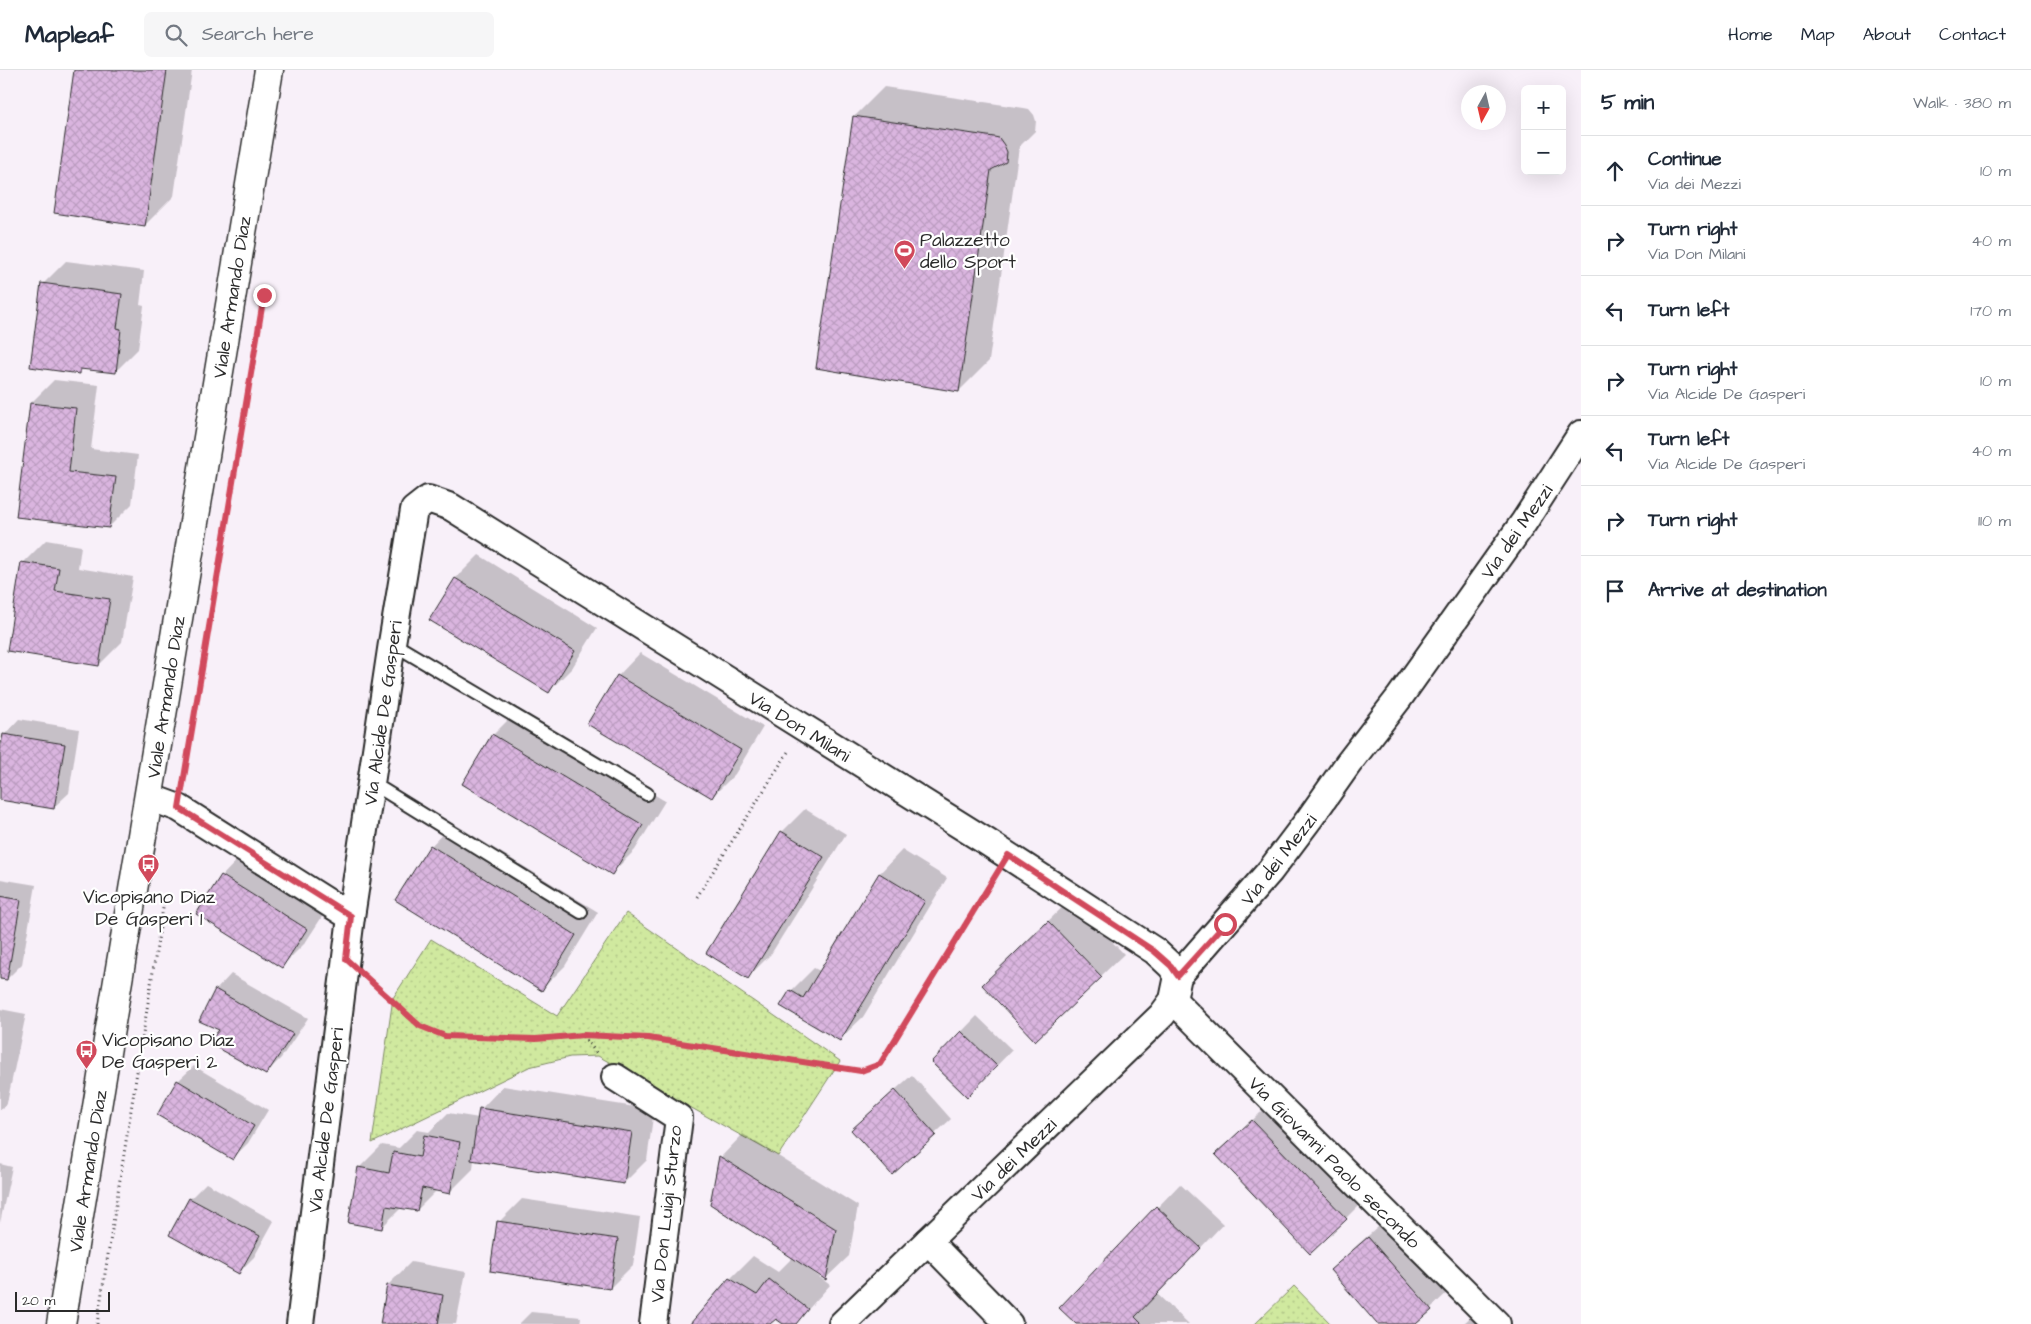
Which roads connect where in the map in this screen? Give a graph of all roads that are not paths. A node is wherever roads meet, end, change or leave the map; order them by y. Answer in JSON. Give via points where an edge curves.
{"nodes":[{"id":1,"x":269,"y":70,"type":"edge"},
{"id":2,"x":1581,"y":434,"type":"edge"},
{"id":3,"x":414,"y":510,"type":"joint"},
{"id":4,"x":392,"y":643,"type":"junction"},
{"id":5,"x":372,"y":783,"type":"junction"},
{"id":6,"x":647,"y":794,"type":"dead end"},
{"id":7,"x":149,"y":797,"type":"junction"},
{"id":8,"x":581,"y":912,"type":"dead end"},
{"id":9,"x":351,"y":916,"type":"junction"},
{"id":10,"x":1175,"y":988,"type":"junction"},
{"id":11,"x":614,"y":1077,"type":"dead end"},
{"id":12,"x":928,"y":1241,"type":"junction"},
{"id":13,"x":61,"y":1324,"type":"edge"},
{"id":14,"x":300,"y":1324,"type":"edge"},
{"id":15,"x":653,"y":1324,"type":"edge"},
{"id":16,"x":842,"y":1324,"type":"edge"},
{"id":17,"x":1009,"y":1324,"type":"edge"},
{"id":18,"x":1497,"y":1324,"type":"edge"}],
"edges":[{"from":1,"to":7,"type":"street","name":"Viale Armando Diaz"},
{"from":2,"to":10,"type":"street","name":"Via dei Mezzi","via":[[1524,522],[1399,698],[1310,818]]},
{"from":3,"to":4,"type":"street","name":"Via Alcide De Gasperi"},
{"from":3,"to":10,"type":"street","name":"Via Don Milani","via":[[428,499],[451,507],[1008,855],[1154,951],[1171,966]]},
{"from":4,"to":5,"type":"street","name":"Via Alcide De Gasperi"},
{"from":4,"to":6,"type":"lane"},
{"from":5,"to":8,"type":"lane"},
{"from":5,"to":9,"type":"street","name":"Via Alcide De Gasperi"},
{"from":7,"to":9,"type":"street","via":[[179,808]]},
{"from":7,"to":13,"type":"street","name":"Viale Armando Diaz"},
{"from":9,"to":14,"type":"street","name":"Via Alcide De Gasperi"},
{"from":10,"to":12,"type":"street","name":"Via dei Mezzi","via":[[1162,1015]]},
{"from":10,"to":18,"type":"street","name":"Via Giovanni Paolo secondo"},
{"from":11,"to":15,"type":"street","name":"Via Don Luigi Sturzo","via":[[679,1118]]},
{"from":12,"to":16,"type":"street","name":"Via dei Mezzi"},
{"from":12,"to":17,"type":"street"}]}
